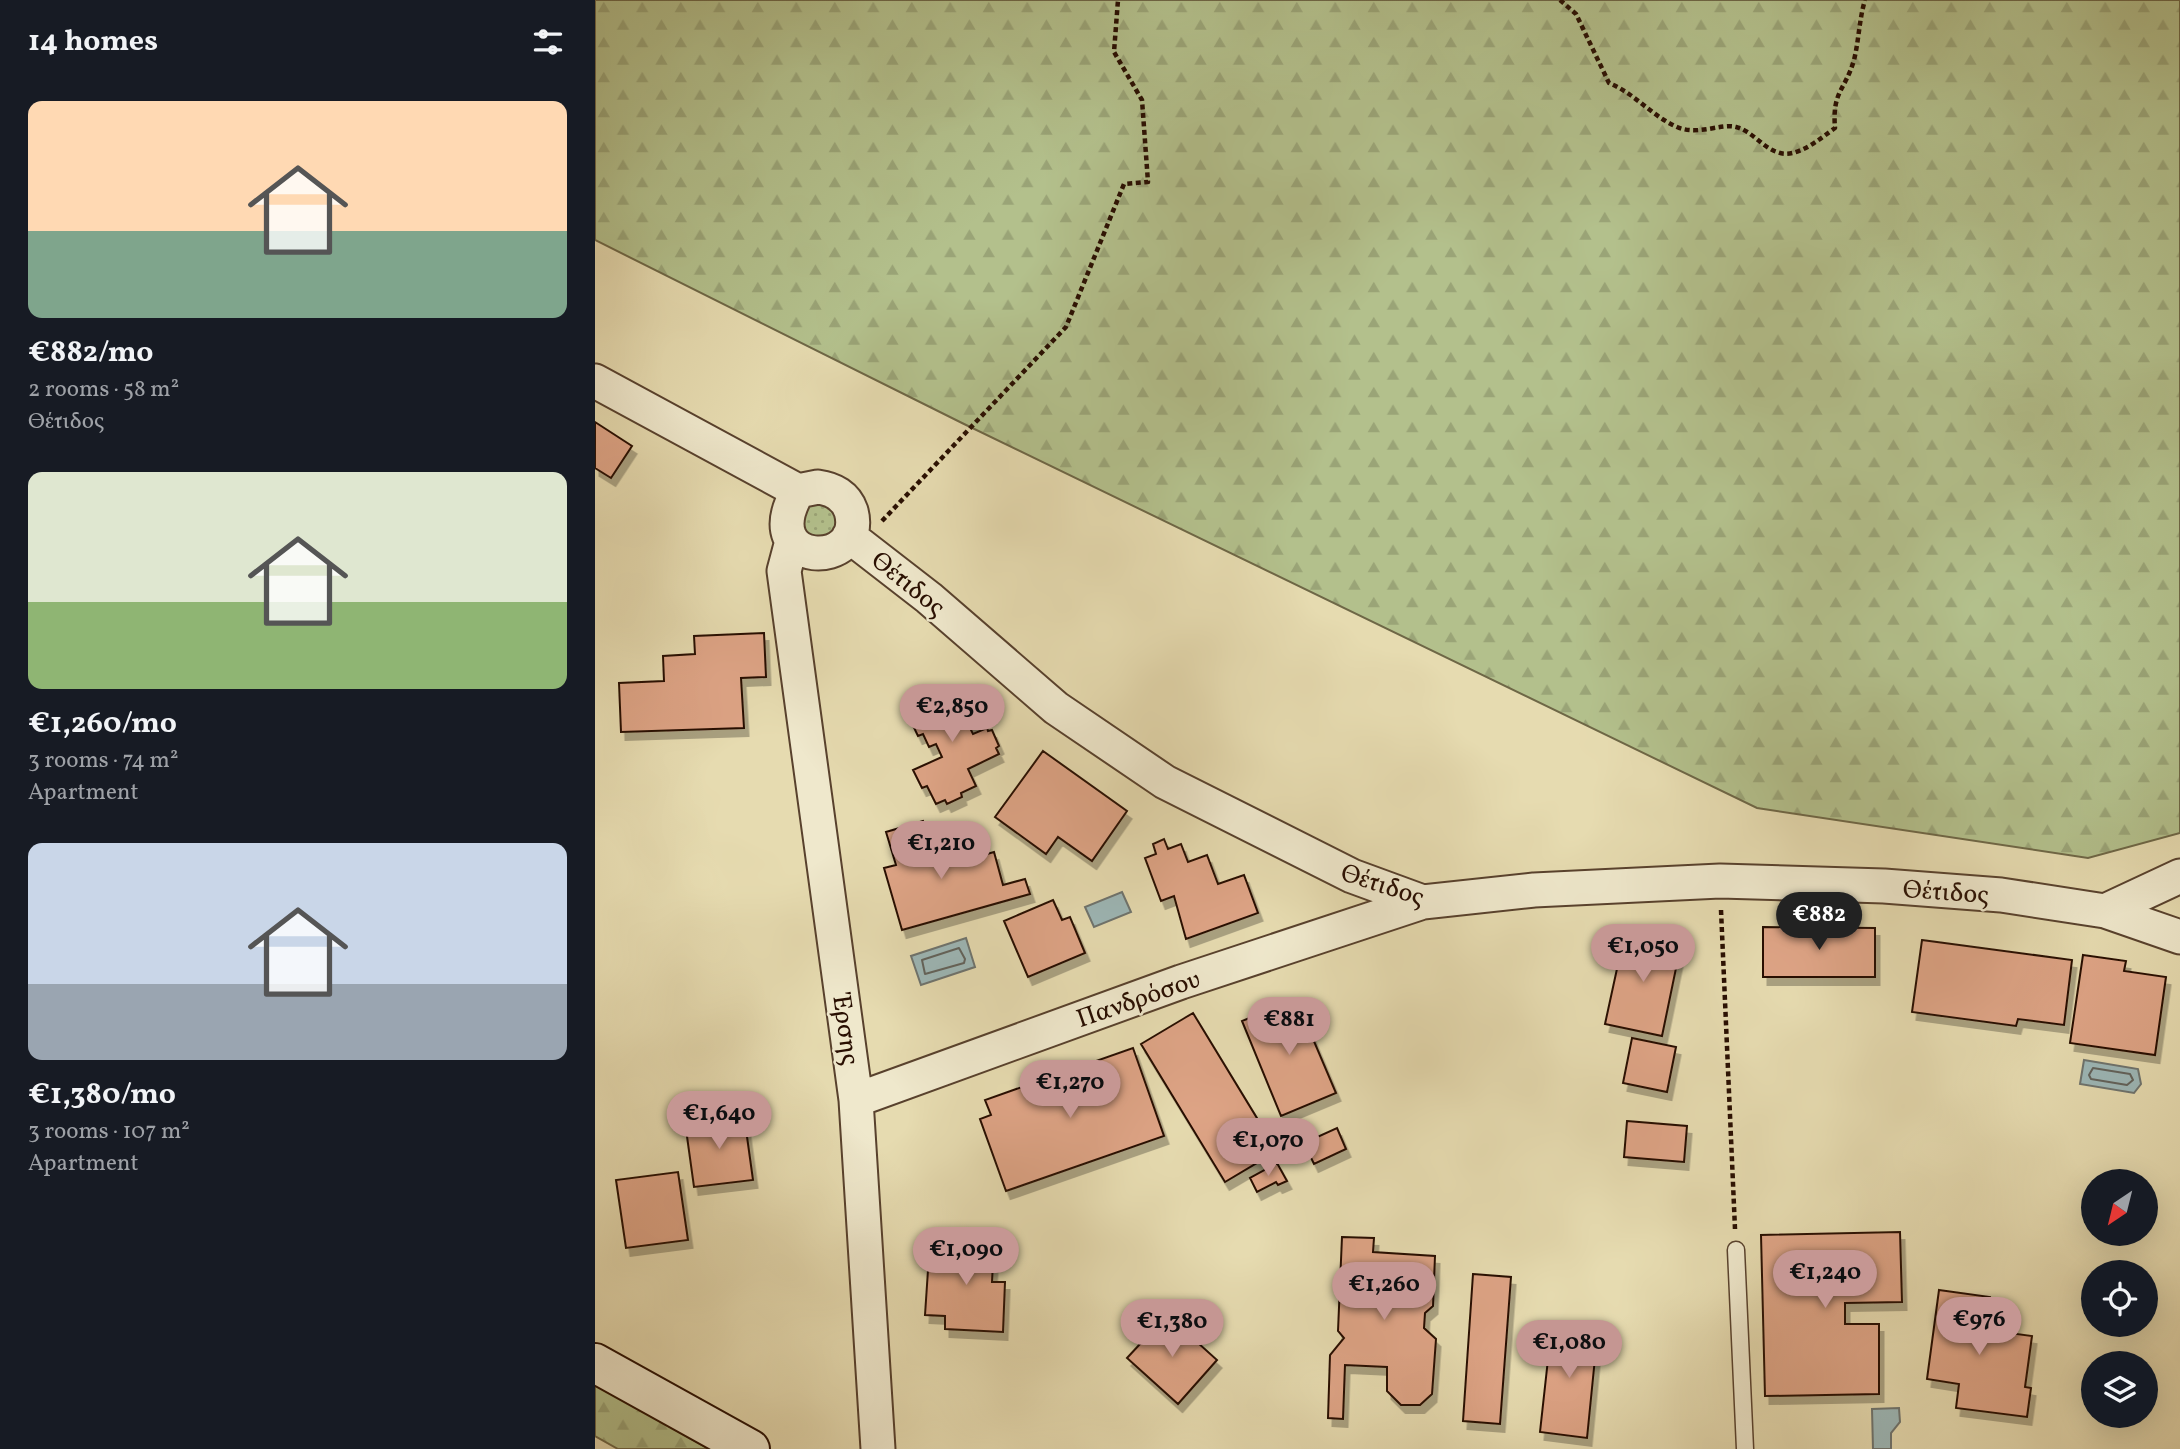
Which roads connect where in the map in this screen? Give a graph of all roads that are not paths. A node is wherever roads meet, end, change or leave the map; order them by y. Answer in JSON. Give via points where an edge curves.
{"nodes":[{"id":1,"x":595,"y":381,"type":"edge"},
{"id":2,"x":797,"y":491,"type":"junction"},
{"id":3,"x":854,"y":540,"type":"junction"},
{"id":4,"x":806,"y":548,"type":"junction"},
{"id":5,"x":2180,"y":876,"type":"edge"},
{"id":6,"x":1423,"y":902,"type":"junction"},
{"id":7,"x":2105,"y":911,"type":"junction"},
{"id":8,"x":2180,"y":937,"type":"edge"},
{"id":9,"x":856,"y":1100,"type":"junction"},
{"id":10,"x":1736,"y":1250,"type":"road end"},
{"id":11,"x":595,"y":1363,"type":"edge"},
{"id":12,"x":750,"y":1449,"type":"edge"},
{"id":13,"x":877,"y":1449,"type":"edge"},
{"id":14,"x":1745,"y":1449,"type":"edge"}],
"edges":[{"from":1,"to":2,"type":"street"},
{"from":2,"to":3,"type":"street","via":[[818,487],[838,494],[851,510]]},
{"from":2,"to":4,"type":"street","via":[[785,522]]},
{"from":3,"to":4,"type":"street","via":[[839,548]]},
{"from":3,"to":6,"type":"street","name":"Θέτιδος","via":[[1056,708],[1165,782],[1352,876]]},
{"from":4,"to":9,"type":"street","name":"Έρσης","via":[[784,571]]},
{"from":5,"to":7,"type":"street"},
{"from":6,"to":7,"type":"street","name":"Θέτιδος","via":[[1534,890],[1720,881],[2001,895]]},
{"from":6,"to":9,"type":"street","name":"Πανδρόσου","via":[[1181,982]]},
{"from":7,"to":8,"type":"street","name":"Θέτιδος"},
{"from":9,"to":13,"type":"street","name":"Έρσης"},
{"from":10,"to":14,"type":"lane"},
{"from":11,"to":12,"type":"street"}]}
